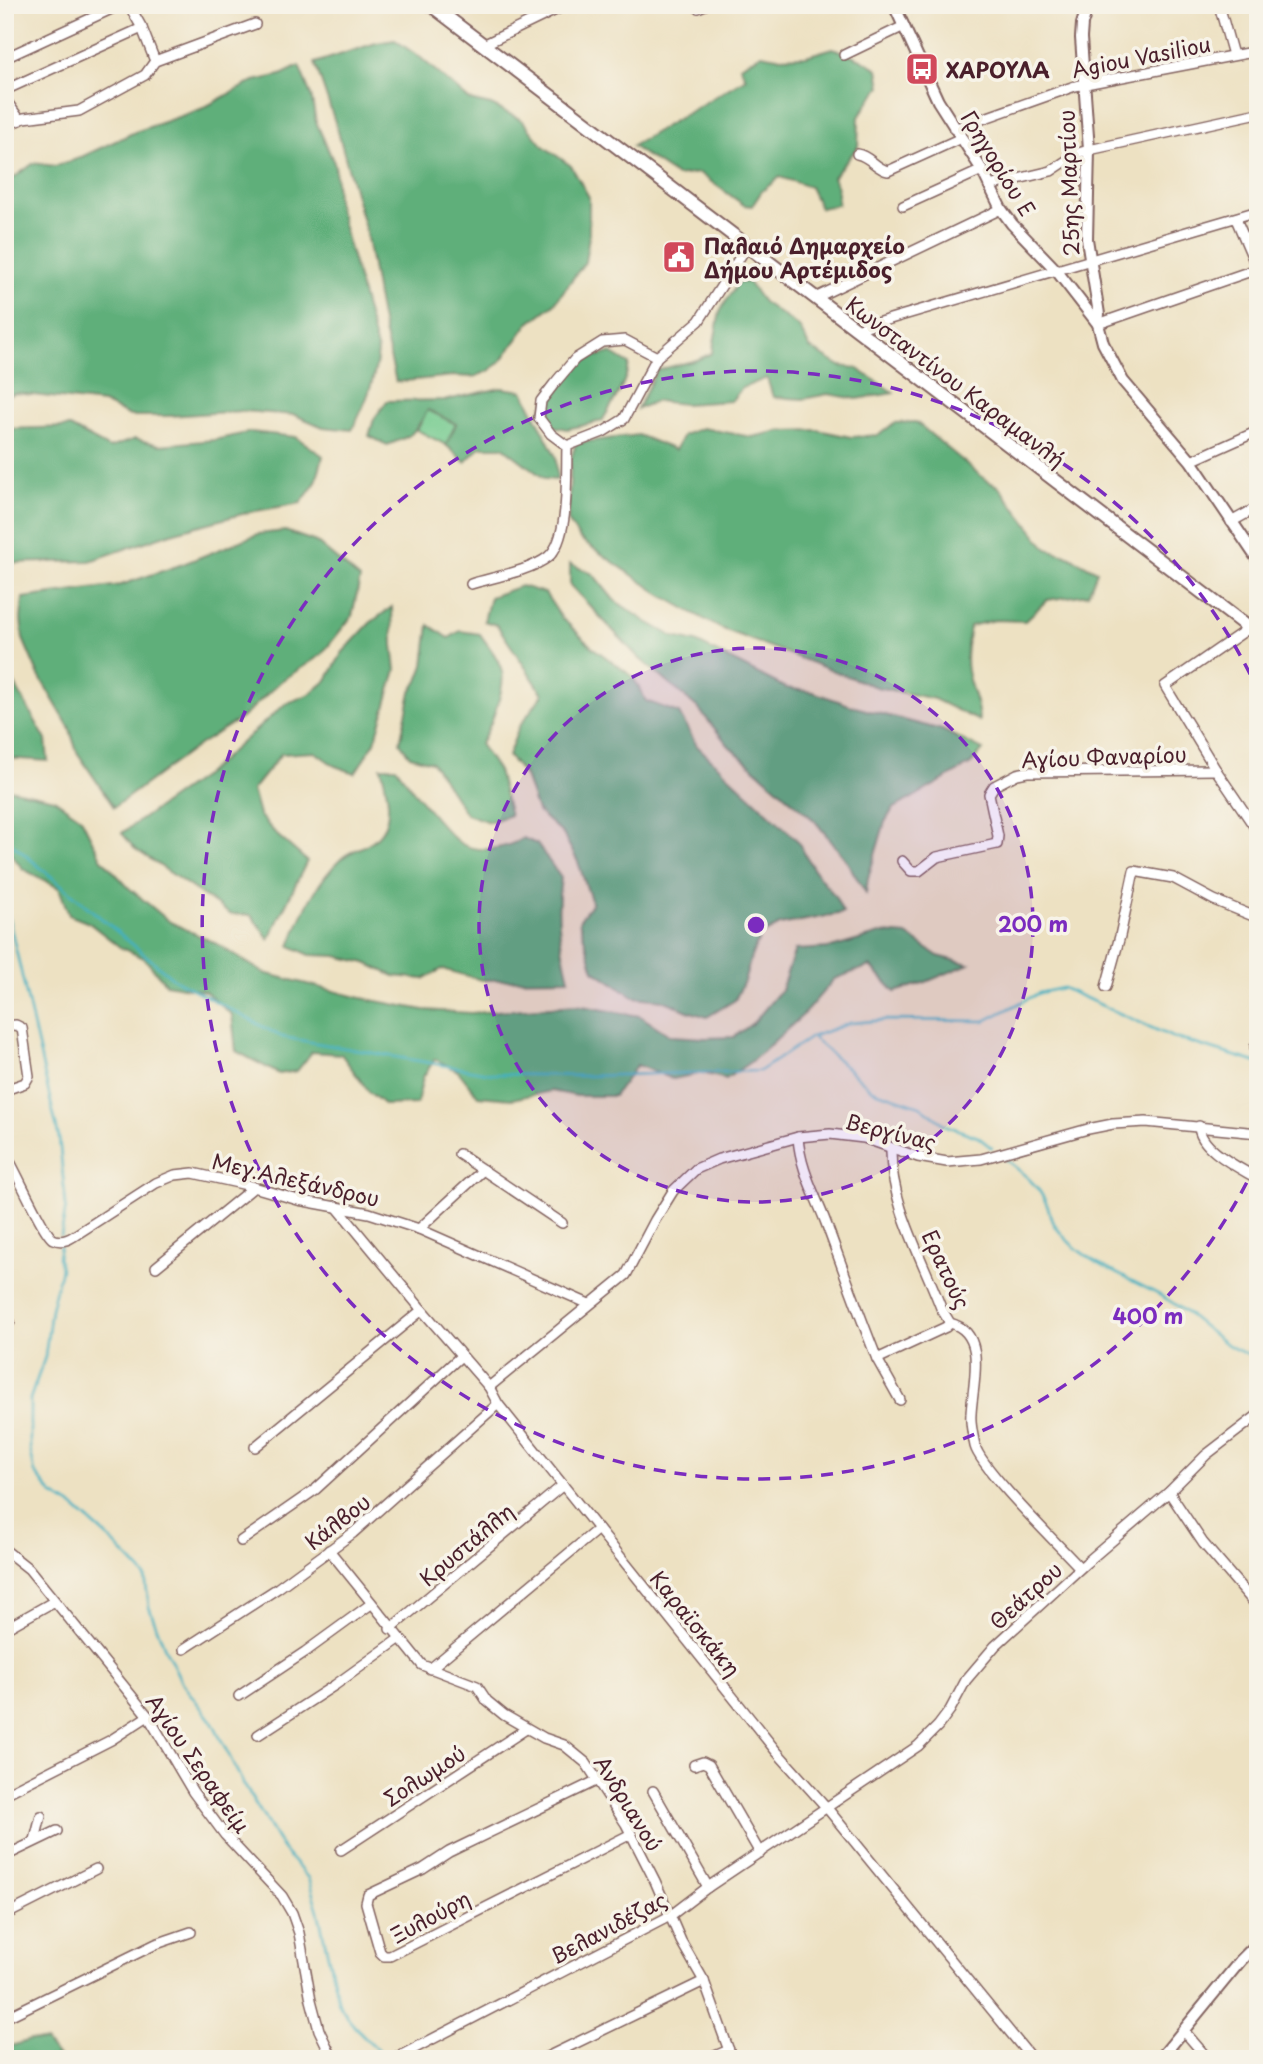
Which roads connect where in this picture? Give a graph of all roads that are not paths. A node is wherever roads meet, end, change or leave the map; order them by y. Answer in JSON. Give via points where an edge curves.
{"nodes":[{"id":1,"x":120,"y":5,"type":"edge"},
{"id":2,"x":129,"y":5,"type":"edge"},
{"id":3,"x":431,"y":5,"type":"edge"},
{"id":4,"x":566,"y":5,"type":"edge"},
{"id":5,"x":894,"y":5,"type":"edge"},
{"id":6,"x":1088,"y":5,"type":"edge"},
{"id":7,"x":1219,"y":5,"type":"edge"},
{"id":8,"x":255,"y":24,"type":"dead end"},
{"id":9,"x":904,"y":26,"type":"junction"},
{"id":10,"x":142,"y":29,"type":"junction"},
{"id":11,"x":483,"y":45,"type":"junction"},
{"id":12,"x":1258,"y":51,"type":"edge"},
{"id":13,"x":844,"y":55,"type":"dead end"},
{"id":14,"x":1233,"y":55,"type":"junction"},
{"id":15,"x":5,"y":58,"type":"edge"},
{"id":16,"x":155,"y":61,"type":"junction"},
{"id":17,"x":1084,"y":84,"type":"junction"},
{"id":18,"x":5,"y":90,"type":"edge"},
{"id":19,"x":5,"y":99,"type":"edge"},
{"id":20,"x":1258,"y":113,"type":"edge"},
{"id":21,"x":20,"y":120,"type":"junction"},
{"id":22,"x":5,"y":126,"type":"edge"},
{"id":23,"x":957,"y":133,"type":"junction"},
{"id":24,"x":1089,"y":150,"type":"junction"},
{"id":25,"x":857,"y":153,"type":"dead end"},
{"id":26,"x":982,"y":170,"type":"junction"},
{"id":27,"x":989,"y":186,"type":"junction"},
{"id":28,"x":903,"y":206,"type":"dead end"},
{"id":29,"x":1001,"y":209,"type":"junction"},
{"id":30,"x":1258,"y":211,"type":"edge"},
{"id":31,"x":1236,"y":219,"type":"junction"},
{"id":32,"x":747,"y":246,"type":"junction"},
{"id":33,"x":1089,"y":261,"type":"junction"},
{"id":34,"x":1056,"y":270,"type":"junction"},
{"id":35,"x":1257,"y":270,"type":"edge"},
{"id":36,"x":815,"y":298,"type":"junction"},
{"id":37,"x":1098,"y":324,"type":"junction"},
{"id":38,"x":856,"y":329,"type":"junction"},
{"id":39,"x":657,"y":357,"type":"junction"},
{"id":40,"x":1258,"y":432,"type":"edge"},
{"id":41,"x":568,"y":446,"type":"junction"},
{"id":42,"x":1191,"y":461,"type":"junction"},
{"id":43,"x":1258,"y":507,"type":"edge"},
{"id":44,"x":1231,"y":522,"type":"junction"},
{"id":45,"x":1258,"y":560,"type":"edge"},
{"id":46,"x":471,"y":584,"type":"dead end"},
{"id":47,"x":1254,"y":632,"type":"edge"},
{"id":48,"x":1216,"y":770,"type":"junction"},
{"id":49,"x":1258,"y":832,"type":"edge"},
{"id":50,"x":902,"y":861,"type":"dead end"},
{"id":51,"x":1258,"y":918,"type":"edge"},
{"id":52,"x":1106,"y":986,"type":"dead end"},
{"id":53,"x":8,"y":1025,"type":"edge"},
{"id":54,"x":5,"y":1090,"type":"edge"},
{"id":55,"x":1199,"y":1126,"type":"junction"},
{"id":56,"x":1258,"y":1133,"type":"edge"},
{"id":57,"x":798,"y":1137,"type":"junction"},
{"id":58,"x":891,"y":1148,"type":"junction"},
{"id":59,"x":6,"y":1154,"type":"edge"},
{"id":60,"x":460,"y":1154,"type":"dead end"},
{"id":61,"x":484,"y":1170,"type":"junction"},
{"id":62,"x":1258,"y":1179,"type":"edge"},
{"id":63,"x":254,"y":1187,"type":"junction"},
{"id":64,"x":336,"y":1206,"type":"junction"},
{"id":65,"x":562,"y":1223,"type":"dead end"},
{"id":66,"x":419,"y":1229,"type":"junction"},
{"id":67,"x":156,"y":1267,"type":"dead end"},
{"id":68,"x":589,"y":1304,"type":"junction"},
{"id":69,"x":422,"y":1310,"type":"junction"},
{"id":70,"x":950,"y":1323,"type":"junction"},
{"id":71,"x":461,"y":1356,"type":"junction"},
{"id":72,"x":877,"y":1359,"type":"junction"},
{"id":73,"x":489,"y":1387,"type":"junction"},
{"id":74,"x":900,"y":1400,"type":"dead end"},
{"id":75,"x":498,"y":1404,"type":"junction"},
{"id":76,"x":1258,"y":1415,"type":"edge"},
{"id":77,"x":255,"y":1447,"type":"dead end"},
{"id":78,"x":563,"y":1485,"type":"junction"},
{"id":79,"x":1169,"y":1492,"type":"junction"},
{"id":80,"x":598,"y":1529,"type":"junction"},
{"id":81,"x":242,"y":1541,"type":"dead end"},
{"id":82,"x":5,"y":1550,"type":"edge"},
{"id":83,"x":329,"y":1550,"type":"junction"},
{"id":84,"x":1080,"y":1568,"type":"junction"},
{"id":85,"x":54,"y":1601,"type":"junction"},
{"id":86,"x":371,"y":1604,"type":"junction"},
{"id":87,"x":1258,"y":1607,"type":"edge"},
{"id":88,"x":5,"y":1629,"type":"edge"},
{"id":89,"x":390,"y":1629,"type":"junction"},
{"id":90,"x":399,"y":1639,"type":"junction"},
{"id":91,"x":184,"y":1649,"type":"dead end"},
{"id":92,"x":430,"y":1669,"type":"junction"},
{"id":93,"x":239,"y":1696,"type":"dead end"},
{"id":94,"x":148,"y":1716,"type":"junction"},
{"id":95,"x":526,"y":1729,"type":"junction"},
{"id":96,"x":258,"y":1735,"type":"dead end"},
{"id":97,"x":694,"y":1765,"type":"dead end"},
{"id":98,"x":598,"y":1780,"type":"junction"},
{"id":99,"x":653,"y":1791,"type":"dead end"},
{"id":100,"x":5,"y":1794,"type":"edge"},
{"id":101,"x":827,"y":1808,"type":"junction"},
{"id":102,"x":41,"y":1816,"type":"dead end"},
{"id":103,"x":57,"y":1831,"type":"dead end"},
{"id":104,"x":631,"y":1834,"type":"junction"},
{"id":105,"x":35,"y":1840,"type":"junction"},
{"id":106,"x":341,"y":1850,"type":"dead end"},
{"id":107,"x":760,"y":1853,"type":"junction"},
{"id":108,"x":5,"y":1856,"type":"edge"},
{"id":109,"x":96,"y":1869,"type":"dead end"},
{"id":110,"x":708,"y":1887,"type":"junction"},
{"id":111,"x":5,"y":1915,"type":"edge"},
{"id":112,"x":670,"y":1916,"type":"junction"},
{"id":113,"x":191,"y":1932,"type":"dead end"},
{"id":114,"x":1258,"y":1943,"type":"edge"},
{"id":115,"x":704,"y":1981,"type":"junction"},
{"id":116,"x":5,"y":2018,"type":"edge"},
{"id":117,"x":1184,"y":2031,"type":"junction"},
{"id":118,"x":1258,"y":2053,"type":"edge"},
{"id":119,"x":730,"y":2054,"type":"edge"},
{"id":120,"x":333,"y":2059,"type":"edge"},
{"id":121,"x":394,"y":2059,"type":"edge"},
{"id":122,"x":542,"y":2059,"type":"edge"},
{"id":123,"x":708,"y":2059,"type":"edge"},
{"id":124,"x":1032,"y":2059,"type":"edge"},
{"id":125,"x":1160,"y":2059,"type":"edge"},
{"id":126,"x":1208,"y":2059,"type":"edge"},
{"id":127,"x":1251,"y":2059,"type":"edge"}],
"edges":[{"from":1,"to":15,"type":"street"},
{"from":2,"to":10,"type":"street"},
{"from":3,"to":11,"type":"main road","name":"Κωνσταντίνου Καραμανλή"},
{"from":4,"to":11,"type":"street"},
{"from":5,"to":9,"type":"street","name":"Γρηγορίου Ε"},
{"from":6,"to":17,"type":"street","name":"25ης Μαρτίου","via":[[1082,24]]},
{"from":7,"to":14,"type":"street"},
{"from":8,"to":16,"type":"street"},
{"from":9,"to":13,"type":"street"},
{"from":9,"to":23,"type":"street","name":"Γρηγορίου Ε"},
{"from":10,"to":16,"type":"street"},
{"from":10,"to":18,"type":"street"},
{"from":11,"to":32,"type":"main road","name":"Κωνσταντίνου Καραμανλή"},
{"from":12,"to":14,"type":"street","name":"Agiou Vasiliou"},
{"from":14,"to":17,"type":"street","name":"Agiou Vasiliou"},
{"from":16,"to":21,"type":"street","via":[[145,75],[79,111]]},
{"from":17,"to":23,"type":"street","name":"Agiou Vasiliou"},
{"from":17,"to":24,"type":"street","name":"25ης Μαρτίου"},
{"from":19,"to":21,"type":"street"},
{"from":20,"to":24,"type":"street"},
{"from":21,"to":22,"type":"street"},
{"from":23,"to":25,"type":"street","name":"Agiou Vasiliou","via":[[888,172]]},
{"from":23,"to":26,"type":"street","name":"Γρηγορίου Ε"},
{"from":24,"to":27,"type":"street","via":[[1051,171]]},
{"from":24,"to":33,"type":"street","name":"25ης Μαρτίου"},
{"from":26,"to":27,"type":"street","name":"Γρηγορίου Ε"},
{"from":26,"to":28,"type":"street"},
{"from":27,"to":29,"type":"street","name":"Γρηγορίου Ε"},
{"from":29,"to":34,"type":"street","name":"Γρηγορίου Ε"},
{"from":29,"to":36,"type":"street"},
{"from":30,"to":31,"type":"street"},
{"from":31,"to":33,"type":"street"},
{"from":31,"to":35,"type":"street"},
{"from":32,"to":36,"type":"main road","name":"Κωνσταντίνου Καραμανλή"},
{"from":32,"to":39,"type":"street","via":[[699,321]]},
{"from":33,"to":34,"type":"street"},
{"from":33,"to":37,"type":"street","name":"25ης Μαρτίου"},
{"from":34,"to":37,"type":"street","name":"Γρηγορίου Ε"},
{"from":34,"to":38,"type":"street"},
{"from":35,"to":37,"type":"street"},
{"from":36,"to":38,"type":"main road","name":"Κωνσταντίνου Καραμανλή"},
{"from":37,"to":42,"type":"street","name":"25ης Μαρτίου","via":[[1123,381]]},
{"from":38,"to":47,"type":"main road","name":"Κωνσταντίνου Καραμανλή"},
{"from":39,"to":41,"type":"street","via":[[624,419]]},
{"from":39,"to":41,"type":"street","via":[[625,341],[602,342],[575,359],[541,401],[539,418]]},
{"from":40,"to":42,"type":"street"},
{"from":41,"to":46,"type":"street","via":[[562,534],[555,551],[531,565]]},
{"from":42,"to":44,"type":"street","name":"25ης Μαρτίου"},
{"from":43,"to":44,"type":"street"},
{"from":44,"to":45,"type":"street","name":"25ης Μαρτίου"},
{"from":47,"to":48,"type":"street","via":[[1165,686]]},
{"from":48,"to":49,"type":"street"},
{"from":48,"to":50,"type":"street","name":"Αγίου Φαναρίου","via":[[1017,774],[994,786],[989,794],[997,845],[937,857],[919,871],[911,871]]},
{"from":51,"to":52,"type":"street","via":[[1173,878],[1135,871]]},
{"from":53,"to":54,"type":"street","via":[[22,1028],[29,1078]]},
{"from":55,"to":56,"type":"street","name":"Βεργίνας"},
{"from":55,"to":58,"type":"street","name":"Βεργίνας","via":[[1113,1124],[981,1158],[947,1162]]},
{"from":55,"to":62,"type":"street","via":[[1208,1146]]},
{"from":57,"to":58,"type":"street","name":"Βεργίνας","via":[[864,1138]]},
{"from":57,"to":68,"type":"street","name":"Βεργίνας","via":[[719,1159],[688,1174],[655,1220],[630,1270]]},
{"from":57,"to":72,"type":"street","via":[[807,1180]]},
{"from":58,"to":70,"type":"street","name":"Ερατούς","via":[[898,1200]]},
{"from":59,"to":63,"type":"street","name":"Μεγ.Αλεξάνδρου","via":[[46,1231],[61,1241],[175,1175],[213,1176]]},
{"from":60,"to":61,"type":"street"},
{"from":61,"to":65,"type":"street"},
{"from":61,"to":66,"type":"street"},
{"from":63,"to":64,"type":"street","name":"Μεγ.Αλεξάνδρου"},
{"from":63,"to":67,"type":"street"},
{"from":64,"to":66,"type":"street","name":"Μεγ.Αλεξάνδρου"},
{"from":64,"to":69,"type":"street","name":"Καραϊσκάκη"},
{"from":66,"to":68,"type":"street","name":"Μεγ.Αλεξάνδρου"},
{"from":68,"to":73,"type":"street","name":"Βεργίνας"},
{"from":69,"to":71,"type":"street","name":"Καραϊσκάκη"},
{"from":69,"to":77,"type":"street"},
{"from":70,"to":72,"type":"street"},
{"from":70,"to":84,"type":"street","name":"Ερατούς","via":[[968,1335],[974,1348],[971,1427],[979,1457]]},
{"from":71,"to":73,"type":"street","name":"Καραϊσκάκη"},
{"from":71,"to":81,"type":"street","via":[[316,1489]]},
{"from":72,"to":74,"type":"street"},
{"from":73,"to":75,"type":"street","name":"Καραϊσκάκη"},
{"from":75,"to":78,"type":"street","name":"Καραϊσκάκη"},
{"from":75,"to":83,"type":"street","name":"Κάλβου"},
{"from":76,"to":79,"type":"street","name":"Θεάτρου","via":[[1206,1455]]},
{"from":78,"to":80,"type":"street","name":"Καραϊσκάκη"},
{"from":78,"to":89,"type":"street","name":"Κρυστάλλη"},
{"from":79,"to":84,"type":"street","name":"Θεάτρου"},
{"from":79,"to":87,"type":"street","via":[[1203,1543]]},
{"from":80,"to":92,"type":"street"},
{"from":80,"to":101,"type":"street","name":"Καραϊσκάκη"},
{"from":82,"to":85,"type":"street","name":"Αγίου Σεραφείμ","via":[[29,1569]]},
{"from":83,"to":86,"type":"street","name":"Ανδριανού"},
{"from":83,"to":91,"type":"street","name":"Κάλβου"},
{"from":84,"to":101,"type":"street","name":"Θεάτρου","via":[[995,1646],[938,1726],[918,1746]]},
{"from":85,"to":88,"type":"street"},
{"from":85,"to":94,"type":"street","name":"Αγίου Σεραφείμ"},
{"from":86,"to":89,"type":"street","name":"Ανδριανού"},
{"from":86,"to":93,"type":"street"},
{"from":89,"to":90,"type":"street","name":"Ανδριανού"},
{"from":90,"to":92,"type":"street","name":"Ανδριανού"},
{"from":90,"to":96,"type":"street"},
{"from":92,"to":95,"type":"street","name":"Ανδριανού","via":[[477,1686],[487,1701]]},
{"from":94,"to":100,"type":"street"},
{"from":94,"to":120,"type":"street","name":"Αγίου Σεραφείμ","via":[[225,1835],[292,1913],[317,2020]]},
{"from":95,"to":98,"type":"street","name":"Ανδριανού","via":[[564,1745]]},
{"from":95,"to":106,"type":"street","name":"Σολωμού"},
{"from":97,"to":107,"type":"street","via":[[709,1765]]},
{"from":98,"to":104,"type":"street","name":"Ανδριανού"},
{"from":98,"to":104,"type":"street","name":"Ξυλούρη","via":[[368,1895],[366,1903],[380,1952],[390,1956]]},
{"from":99,"to":110,"type":"street"},
{"from":101,"to":107,"type":"street","name":"Βελανιδέζας"},
{"from":101,"to":124,"type":"street","name":"Καραϊσκάκη"},
{"from":102,"to":105,"type":"street"},
{"from":103,"to":105,"type":"street"},
{"from":104,"to":112,"type":"street","name":"Ανδριανού"},
{"from":105,"to":108,"type":"street"},
{"from":107,"to":110,"type":"street","name":"Βελανιδέζας"},
{"from":109,"to":111,"type":"street"},
{"from":110,"to":112,"type":"street","name":"Βελανιδέζας"},
{"from":112,"to":115,"type":"street","name":"Ανδριανού"},
{"from":112,"to":121,"type":"street","name":"Βελανιδέζας"},
{"from":113,"to":116,"type":"street","via":[[156,1944]]},
{"from":114,"to":117,"type":"street"},
{"from":115,"to":119,"type":"street","name":"Ανδριανού"},
{"from":115,"to":122,"type":"street"},
{"from":117,"to":125,"type":"street"},
{"from":117,"to":126,"type":"street"},
{"from":118,"to":127,"type":"street"},
{"from":119,"to":123,"type":"street"}]}
